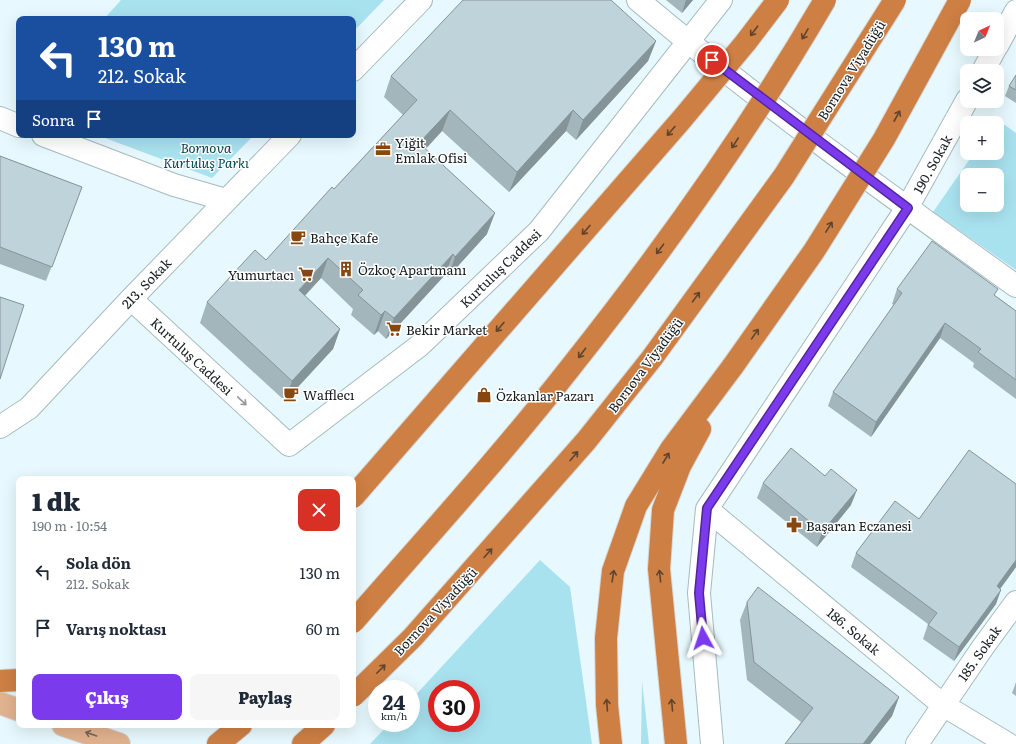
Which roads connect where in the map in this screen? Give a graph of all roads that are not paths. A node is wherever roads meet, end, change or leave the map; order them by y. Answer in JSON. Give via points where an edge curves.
{"nodes":[{"id":1,"x":421,"y":0,"type":"edge"},
{"id":2,"x":638,"y":0,"type":"edge"},
{"id":3,"x":721,"y":0,"type":"edge"},
{"id":4,"x":778,"y":0,"type":"edge"},
{"id":5,"x":825,"y":0,"type":"edge"},
{"id":6,"x":895,"y":0,"type":"edge"},
{"id":7,"x":960,"y":0,"type":"edge"},
{"id":8,"x":1016,"y":11,"type":"edge"},
{"id":9,"x":1004,"y":33,"type":"edge"},
{"id":10,"x":687,"y":41,"type":"junction"},
{"id":11,"x":356,"y":67,"type":"edge"},
{"id":12,"x":963,"y":108,"type":"edge"},
{"id":13,"x":0,"y":118,"type":"edge"},
{"id":14,"x":16,"y":125,"type":"edge"},
{"id":15,"x":51,"y":138,"type":"edge"},
{"id":16,"x":287,"y":138,"type":"edge"},
{"id":17,"x":226,"y":200,"type":"junction"},
{"id":18,"x":908,"y":208,"type":"junction"},
{"id":19,"x":1016,"y":286,"type":"edge"},
{"id":20,"x":131,"y":299,"type":"junction"},
{"id":21,"x":733,"y":366,"type":"junction"},
{"id":22,"x":0,"y":426,"type":"edge"},
{"id":23,"x":356,"y":494,"type":"edge"},
{"id":24,"x":707,"y":508,"type":"junction"},
{"id":25,"x":1016,"y":602,"type":"edge"},
{"id":26,"x":356,"y":619,"type":"edge"},
{"id":27,"x":16,"y":680,"type":"edge"},
{"id":28,"x":0,"y":681,"type":"edge"},
{"id":29,"x":356,"y":693,"type":"edge"},
{"id":30,"x":0,"y":704,"type":"edge"},
{"id":31,"x":943,"y":705,"type":"junction"},
{"id":32,"x":16,"y":709,"type":"edge"},
{"id":33,"x":73,"y":728,"type":"edge"},
{"id":34,"x":237,"y":728,"type":"edge"},
{"id":35,"x":321,"y":728,"type":"edge"},
{"id":36,"x":119,"y":744,"type":"edge"},
{"id":37,"x":218,"y":744,"type":"edge"},
{"id":38,"x":303,"y":744,"type":"edge"},
{"id":39,"x":611,"y":744,"type":"edge"},
{"id":40,"x":676,"y":744,"type":"edge"},
{"id":41,"x":712,"y":744,"type":"edge"},
{"id":42,"x":917,"y":744,"type":"edge"},
{"id":43,"x":1008,"y":744,"type":"edge"}],
"edges":[{"from":1,"to":11,"type":"street"},
{"from":2,"to":10,"type":"street"},
{"from":3,"to":10,"type":"street","name":"Kurtuluş Caddesi"},
{"from":4,"to":23,"type":"highway","one_way":true,"bridge":true,"via":[[682,119]]},
{"from":5,"to":26,"type":"highway","one_way":true,"bridge":true,"via":[[792,56],[697,200],[570,369]]},
{"from":29,"to":6,"type":"highway","name":"Bornova Viyadüğü","one_way":true,"bridge":true,"via":[[413,637],[596,430],[652,358],[784,176]]},
{"from":21,"to":7,"type":"highway","one_way":true,"bridge":true,"via":[[814,251],[847,198],[887,132]]},
{"from":8,"to":9,"type":"street"},
{"from":10,"to":18,"type":"street"},
{"from":20,"to":10,"type":"street","name":"Kurtuluş Caddesi","one_way":true,"via":[[289,445],[420,346],[539,231]]},
{"from":12,"to":18,"type":"street","name":"190. Sokak"},
{"from":13,"to":14,"type":"street"},
{"from":15,"to":17,"type":"street","via":[[174,185]]},
{"from":16,"to":17,"type":"street","name":"213. Sokak"},
{"from":17,"to":20,"type":"street","name":"213. Sokak"},
{"from":18,"to":19,"type":"street"},
{"from":18,"to":24,"type":"street","name":"190. Sokak"},
{"from":20,"to":22,"type":"street","name":"213. Sokak","via":[[30,408]]},
{"from":39,"to":21,"type":"highway","one_way":true,"via":[[607,705],[606,638],[613,571],[636,506],[671,449]]},
{"from":40,"to":21,"type":"highway","one_way":true,"via":[[659,569],[663,510],[680,466]]},
{"from":24,"to":31,"type":"street","name":"186. Sokak"},
{"from":24,"to":41,"type":"street","name":"190. Sokak","via":[[699,593]]},
{"from":25,"to":31,"type":"street","name":"185. Sokak"},
{"from":27,"to":28,"type":"highway"},
{"from":30,"to":32,"type":"main road"},
{"from":31,"to":42,"type":"street","name":"185. Sokak"},
{"from":31,"to":43,"type":"street","name":"186. Sokak"},
{"from":36,"to":33,"type":"main road","one_way":true},
{"from":34,"to":37,"type":"highway"},
{"from":35,"to":38,"type":"highway"}]}
